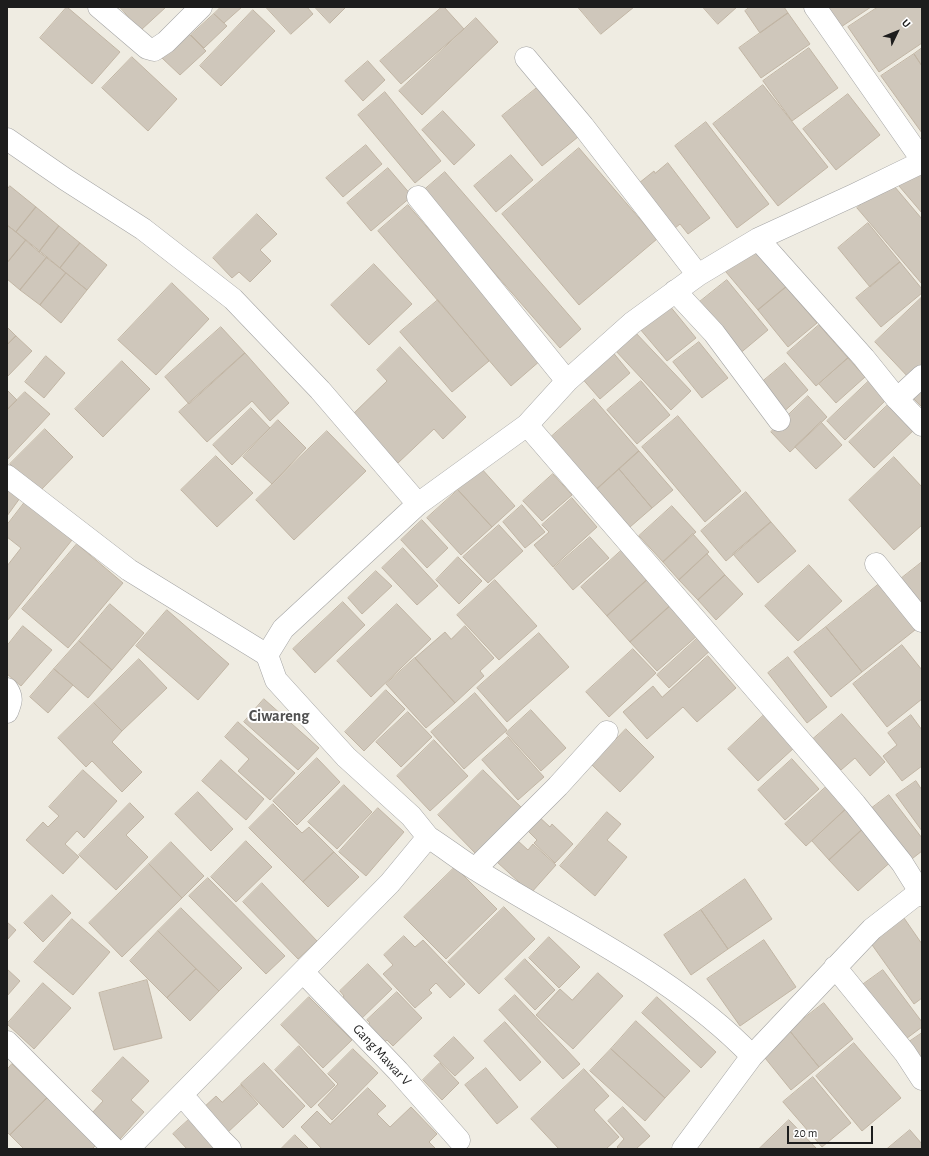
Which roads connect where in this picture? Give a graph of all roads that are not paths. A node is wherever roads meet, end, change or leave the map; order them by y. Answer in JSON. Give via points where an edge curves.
{"nodes":[{"id":1,"x":99,"y":7,"type":"edge"},
{"id":2,"x":201,"y":7,"type":"edge"},
{"id":3,"x":815,"y":7,"type":"edge"},
{"id":4,"x":526,"y":58,"type":"dead end"},
{"id":5,"x":7,"y":139,"type":"edge"},
{"id":6,"x":922,"y":161,"type":"edge"},
{"id":7,"x":418,"y":196,"type":"dead end"},
{"id":8,"x":758,"y":238,"type":"junction"},
{"id":9,"x":698,"y":275,"type":"junction"},
{"id":10,"x":676,"y":291,"type":"junction"},
{"id":11,"x":922,"y":376,"type":"edge"},
{"id":12,"x":567,"y":381,"type":"junction"},
{"id":13,"x":897,"y":399,"type":"junction"},
{"id":14,"x":779,"y":420,"type":"dead end"},
{"id":15,"x":527,"y":425,"type":"junction"},
{"id":16,"x":922,"y":425,"type":"edge"},
{"id":17,"x":7,"y":476,"type":"edge"},
{"id":18,"x":418,"y":504,"type":"junction"},
{"id":19,"x":876,"y":564,"type":"dead end"},
{"id":20,"x":922,"y":621,"type":"edge"},
{"id":21,"x":267,"y":655,"type":"junction"},
{"id":22,"x":7,"y":689,"type":"edge"},
{"id":23,"x":7,"y":712,"type":"edge"},
{"id":24,"x":607,"y":732,"type":"dead end"},
{"id":25,"x":428,"y":836,"type":"junction"},
{"id":26,"x":475,"y":869,"type":"junction"},
{"id":27,"x":921,"y":892,"type":"edge"},
{"id":28,"x":835,"y":967,"type":"junction"},
{"id":29,"x":303,"y":972,"type":"junction"},
{"id":30,"x":7,"y":1042,"type":"edge"},
{"id":31,"x":752,"y":1056,"type":"junction"},
{"id":32,"x":922,"y":1079,"type":"edge"},
{"id":33,"x":182,"y":1095,"type":"junction"},
{"id":34,"x":459,"y":1140,"type":"dead end"},
{"id":35,"x":114,"y":1149,"type":"edge"},
{"id":36,"x":128,"y":1149,"type":"edge"},
{"id":37,"x":230,"y":1149,"type":"edge"},
{"id":38,"x":683,"y":1149,"type":"edge"}],
"edges":[{"from":1,"to":2,"type":"street","via":[[147,48],[154,50],[166,42]]},
{"from":3,"to":6,"type":"street"},
{"from":4,"to":9,"type":"street"},
{"from":5,"to":18,"type":"street","via":[[143,229],[233,299],[320,390]]},
{"from":6,"to":8,"type":"street"},
{"from":7,"to":12,"type":"street"},
{"from":8,"to":9,"type":"street"},
{"from":8,"to":13,"type":"street"},
{"from":9,"to":10,"type":"street"},
{"from":10,"to":12,"type":"street","via":[[632,323]]},
{"from":10,"to":14,"type":"street","via":[[714,333]]},
{"from":11,"to":13,"type":"street"},
{"from":12,"to":15,"type":"street"},
{"from":13,"to":16,"type":"street"},
{"from":15,"to":18,"type":"street"},
{"from":15,"to":27,"type":"street","via":[[855,804],[902,863]]},
{"from":17,"to":21,"type":"street","via":[[129,570]]},
{"from":18,"to":21,"type":"street","via":[[283,629]]},
{"from":19,"to":20,"type":"street"},
{"from":21,"to":25,"type":"street","via":[[276,680],[346,757],[411,816]]},
{"from":22,"to":23,"type":"street","via":[[12,700]]},
{"from":24,"to":26,"type":"street","via":[[558,786]]},
{"from":25,"to":26,"type":"street"},
{"from":25,"to":29,"type":"street","via":[[390,883]]},
{"from":26,"to":31,"type":"street","via":[[583,932],[678,992]]},
{"from":27,"to":28,"type":"street","via":[[872,929]]},
{"from":28,"to":31,"type":"street"},
{"from":28,"to":32,"type":"street"},
{"from":29,"to":33,"type":"street"},
{"from":29,"to":34,"type":"street","name":"Gang Mawar V","via":[[398,1071]]},
{"from":30,"to":35,"type":"street"},
{"from":31,"to":38,"type":"street"},
{"from":33,"to":36,"type":"street"},
{"from":33,"to":37,"type":"street"}]}
